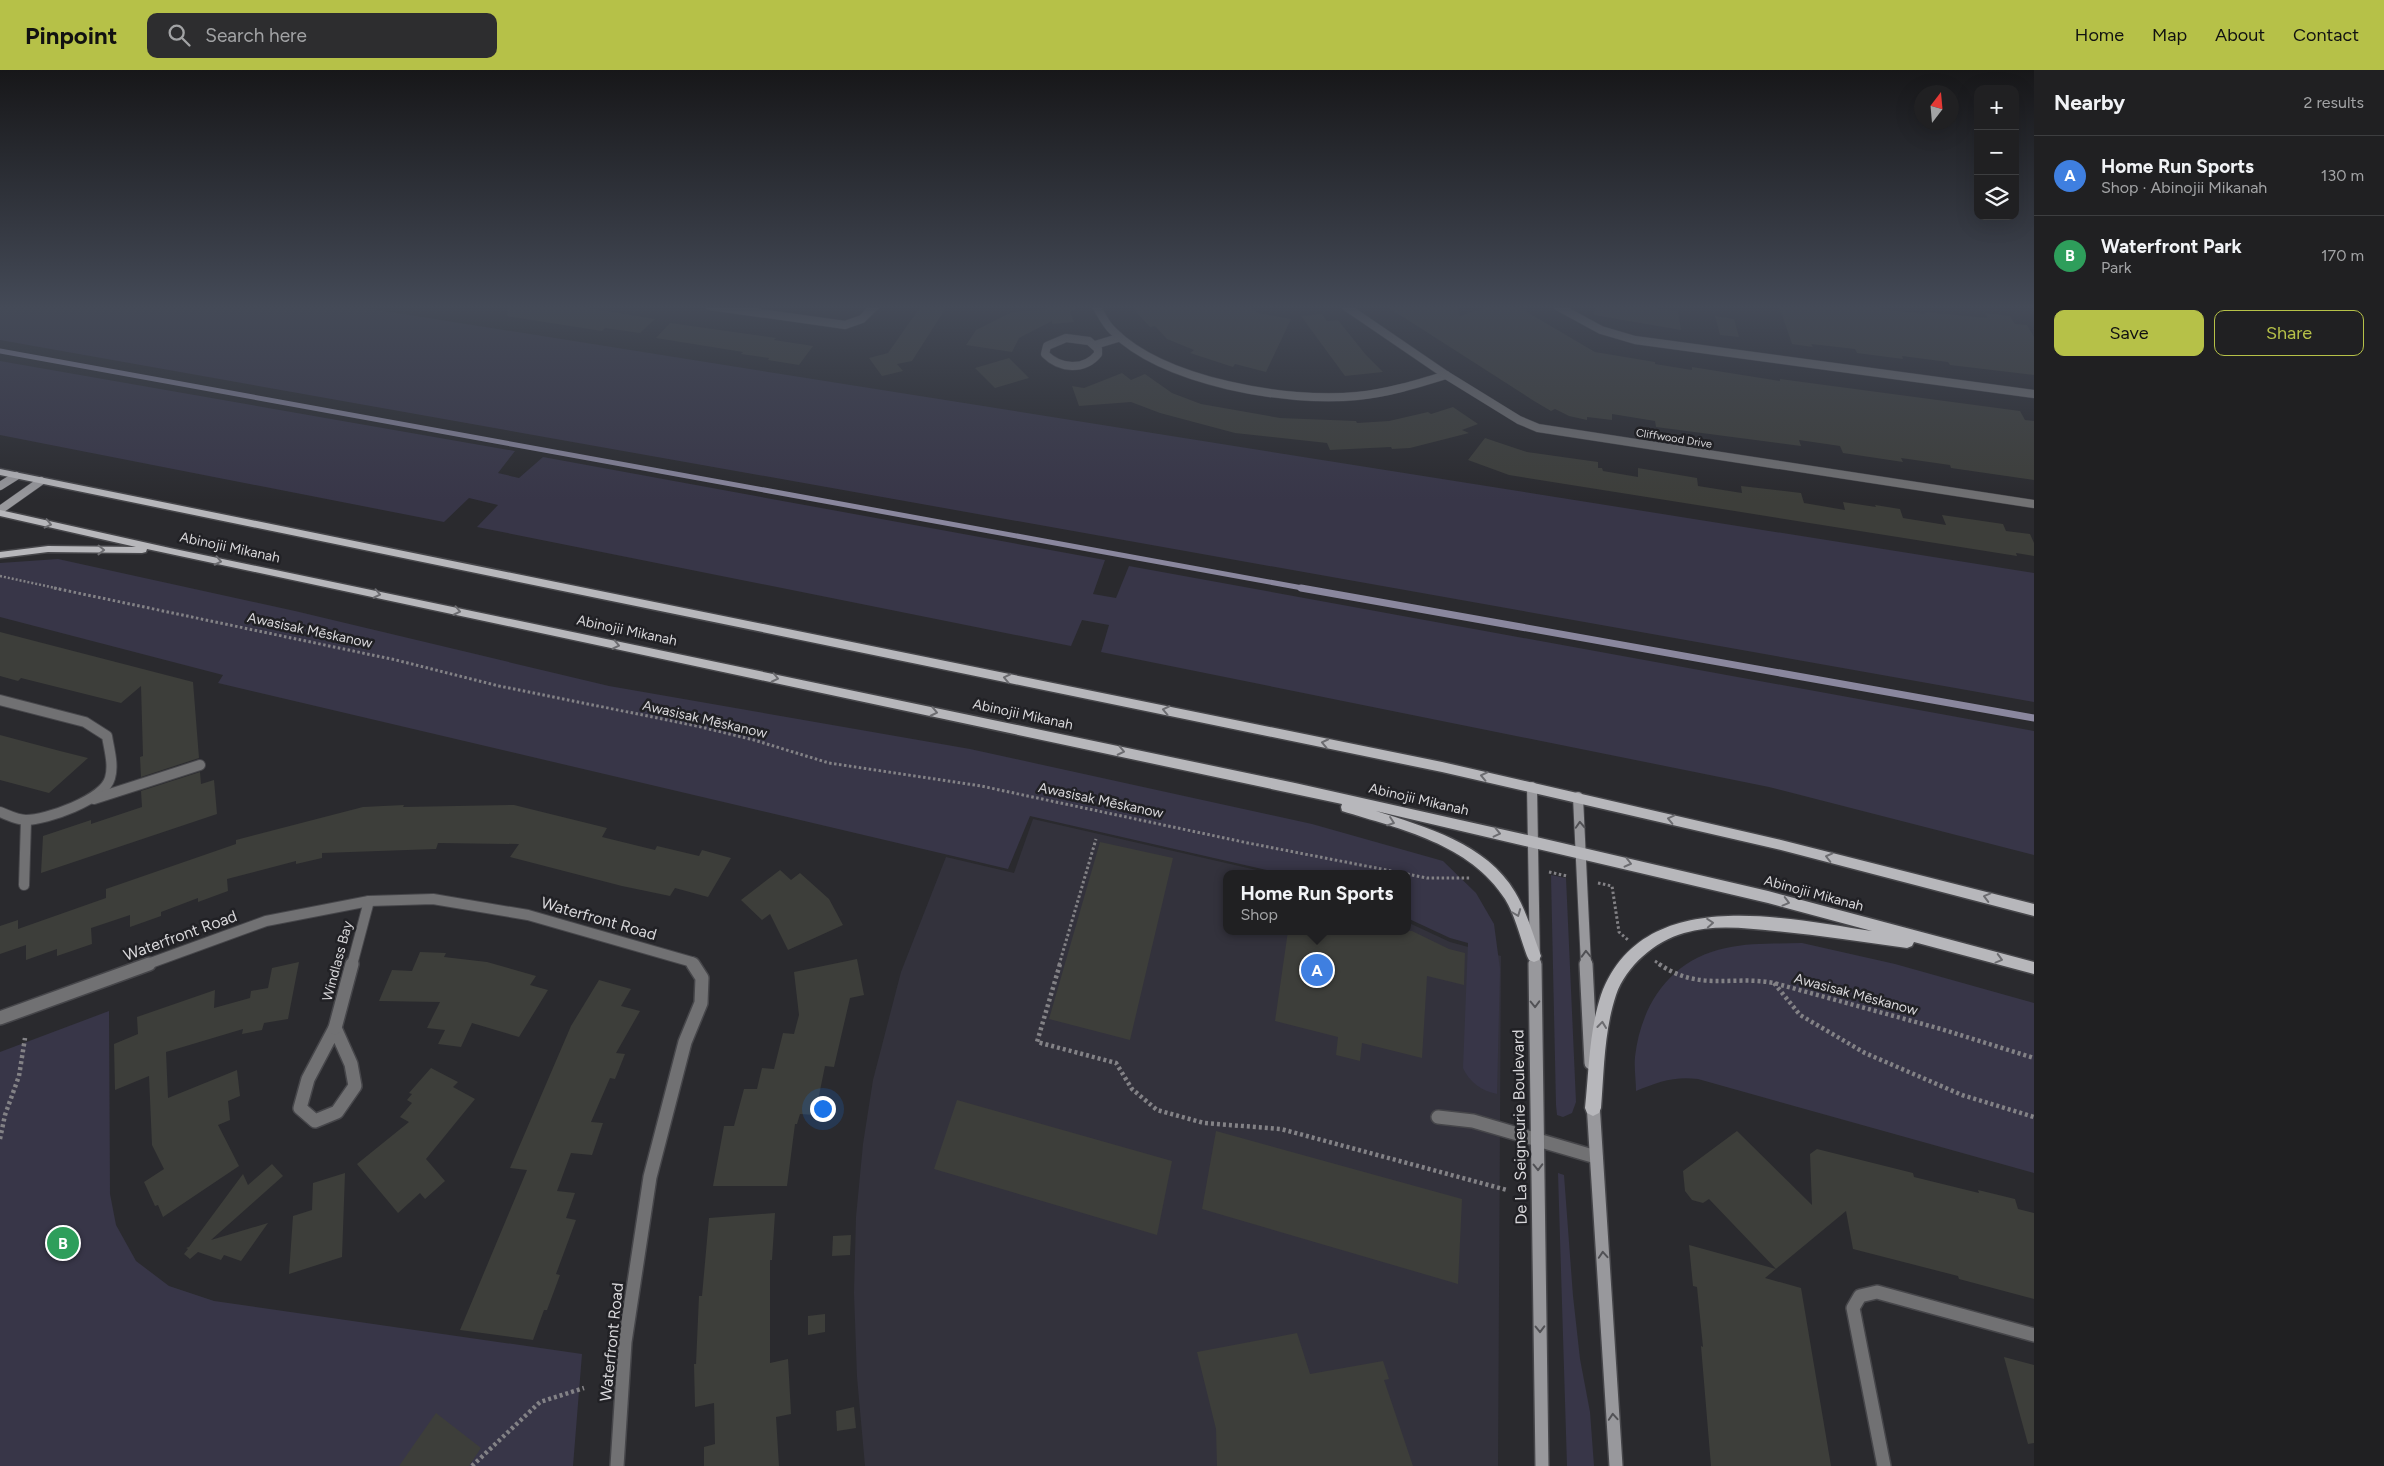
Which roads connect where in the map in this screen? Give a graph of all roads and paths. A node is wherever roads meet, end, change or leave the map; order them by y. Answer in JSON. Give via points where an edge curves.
{"nodes":[{"id":1,"x":1183,"y":371,"type":"edge"},
{"id":2,"x":1440,"y":371,"type":"edge"},
{"id":3,"x":1865,"y":371,"type":"edge"},
{"id":4,"x":1446,"y":375,"type":"junction"},
{"id":5,"x":2034,"y":394,"type":"edge"},
{"id":6,"x":0,"y":472,"type":"edge"},
{"id":7,"x":16,"y":476,"type":"junction"},
{"id":8,"x":41,"y":481,"type":"junction"},
{"id":9,"x":0,"y":486,"type":"edge"},
{"id":10,"x":2034,"y":504,"type":"edge"},
{"id":11,"x":0,"y":511,"type":"edge"},
{"id":12,"x":170,"y":551,"type":"junction"},
{"id":13,"x":0,"y":555,"type":"edge"},
{"id":14,"x":0,"y":576,"type":"edge"},
{"id":15,"x":0,"y":700,"type":"edge"},
{"id":16,"x":200,"y":765,"type":"dead end"},
{"id":17,"x":1532,"y":787,"type":"junction"},
{"id":18,"x":1295,"y":788,"type":"junction"},
{"id":19,"x":1578,"y":797,"type":"junction"},
{"id":20,"x":91,"y":800,"type":"junction"},
{"id":21,"x":0,"y":812,"type":"edge"},
{"id":22,"x":26,"y":820,"type":"junction"},
{"id":23,"x":1096,"y":839,"type":"dead end"},
{"id":24,"x":1532,"y":841,"type":"junction"},
{"id":25,"x":1581,"y":852,"type":"junction"},
{"id":26,"x":1386,"y":870,"type":"edge"},
{"id":27,"x":1492,"y":873,"type":"junction"},
{"id":28,"x":1411,"y":874,"type":"edge"},
{"id":29,"x":24,"y":885,"type":"dead end"},
{"id":30,"x":369,"y":901,"type":"junction"},
{"id":31,"x":2034,"y":910,"type":"edge"},
{"id":32,"x":1964,"y":950,"type":"junction"},
{"id":33,"x":1534,"y":956,"type":"junction"},
{"id":34,"x":2034,"y":968,"type":"edge"},
{"id":35,"x":1669,"y":972,"type":"dead end"},
{"id":36,"x":1774,"y":983,"type":"junction"},
{"id":37,"x":0,"y":1018,"type":"edge"},
{"id":38,"x":335,"y":1028,"type":"junction"},
{"id":39,"x":25,"y":1038,"type":"dead end"},
{"id":40,"x":2034,"y":1058,"type":"edge"},
{"id":41,"x":1593,"y":1108,"type":"junction"},
{"id":42,"x":1438,"y":1117,"type":"dead end"},
{"id":43,"x":2034,"y":1117,"type":"edge"},
{"id":44,"x":0,"y":1139,"type":"edge"},
{"id":45,"x":1538,"y":1140,"type":"junction"},
{"id":46,"x":1596,"y":1158,"type":"junction"},
{"id":47,"x":1507,"y":1190,"type":"dead end"},
{"id":48,"x":2034,"y":1335,"type":"edge"},
{"id":49,"x":584,"y":1388,"type":"dead end"},
{"id":50,"x":472,"y":1466,"type":"edge"},
{"id":51,"x":617,"y":1466,"type":"edge"},
{"id":52,"x":1542,"y":1466,"type":"edge"},
{"id":53,"x":1616,"y":1466,"type":"edge"},
{"id":54,"x":1884,"y":1466,"type":"edge"}],
"edges":[{"from":1,"to":4,"type":"street","via":[[1264,392],[1343,397],[1409,387]]},
{"from":2,"to":4,"type":"street","name":"Cliffwood Drive"},
{"from":3,"to":5,"type":"street"},
{"from":4,"to":10,"type":"street","name":"Cliffwood Drive","via":[[1519,420],[1538,428]]},
{"from":6,"to":7,"type":"main road","name":"Abinojii Mikanah"},
{"from":7,"to":8,"type":"main road","name":"Abinojii Mikanah"},
{"from":7,"to":9,"type":"street"},
{"from":8,"to":11,"type":"street"},
{"from":17,"to":8,"type":"main road","name":"Abinojii Mikanah","one_way":true},
{"from":11,"to":12,"type":"main road","name":"Abinojii Mikanah","one_way":true},
{"from":13,"to":12,"type":"main road","one_way":true,"via":[[48,549]]},
{"from":12,"to":18,"type":"main road","name":"Abinojii Mikanah","one_way":true},
{"from":14,"to":26,"type":"path","name":"Awasisak Mēskanow","via":[[396,660],[508,688],[698,726],[829,763],[981,786]]},
{"from":15,"to":20,"type":"street","via":[[85,722],[107,736],[109,782]]},
{"from":16,"to":20,"type":"street"},
{"from":17,"to":19,"type":"main road","name":"Abinojii Mikanah"},
{"from":17,"to":24,"type":"street","name":"De La Seigneurie Boulevard"},
{"from":18,"to":24,"type":"main road","name":"Abinojii Mikanah","one_way":true},
{"from":18,"to":27,"type":"main road","one_way":true,"via":[[1439,839],[1468,854]]},
{"from":25,"to":19,"type":"street","one_way":true},
{"from":31,"to":19,"type":"main road","name":"Abinojii Mikanah","one_way":true},
{"from":20,"to":22,"type":"street"},
{"from":21,"to":22,"type":"street"},
{"from":22,"to":29,"type":"street"},
{"from":23,"to":47,"type":"path","via":[[1038,1042],[1116,1063],[1132,1089],[1157,1110],[1204,1123],[1281,1129]]},
{"from":24,"to":25,"type":"main road","name":"Abinojii Mikanah"},
{"from":24,"to":33,"type":"street","name":"De La Seigneurie Boulevard"},
{"from":25,"to":32,"type":"main road","name":"Abinojii Mikanah","one_way":true,"via":[[1768,897]]},
{"from":41,"to":25,"type":"street","one_way":true},
{"from":27,"to":28,"type":"path","name":"Awasisak Mēskanow","via":[[1452,879]]},
{"from":27,"to":33,"type":"main road","one_way":true,"via":[[1510,896]]},
{"from":30,"to":37,"type":"street","name":"Waterfront Road","via":[[266,921]]},
{"from":30,"to":38,"type":"street","name":"Windlass Bay"},
{"from":30,"to":51,"type":"street","name":"Waterfront Road","via":[[433,899],[528,915],[692,962],[702,978],[701,1004],[685,1042],[650,1177],[625,1342]]},
{"from":32,"to":34,"type":"main road","name":"Abinojii Mikanah","one_way":true},
{"from":41,"to":32,"type":"main road","one_way":true,"via":[[1604,1008],[1614,982],[1640,950],[1673,930],[1696,924],[1728,922],[1804,927]]},
{"from":33,"to":45,"type":"street","name":"De La Seigneurie Boulevard","one_way":true},
{"from":35,"to":36,"type":"path","name":"Awasisak Mēskanow","via":[[1710,982],[1760,979]]},
{"from":36,"to":40,"type":"path","name":"Awasisak Mēskanow"},
{"from":36,"to":43,"type":"path","via":[[1800,1015],[1865,1054],[1962,1095]]},
{"from":38,"to":38,"type":"street","name":"Windlass Bay","via":[[308,1079],[300,1108],[315,1121],[337,1112],[355,1086]]},
{"from":39,"to":44,"type":"path","via":[[19,1076]]},
{"from":41,"to":46,"type":"street"},
{"from":42,"to":45,"type":"street","via":[[1473,1121]]},
{"from":45,"to":46,"type":"street"},
{"from":45,"to":52,"type":"street","name":"De La Seigneurie Boulevard","one_way":true},
{"from":53,"to":46,"type":"street","one_way":true},
{"from":48,"to":54,"type":"street","via":[[1877,1292],[1860,1296],[1853,1308]]},
{"from":49,"to":50,"type":"path","via":[[540,1402]]}]}
